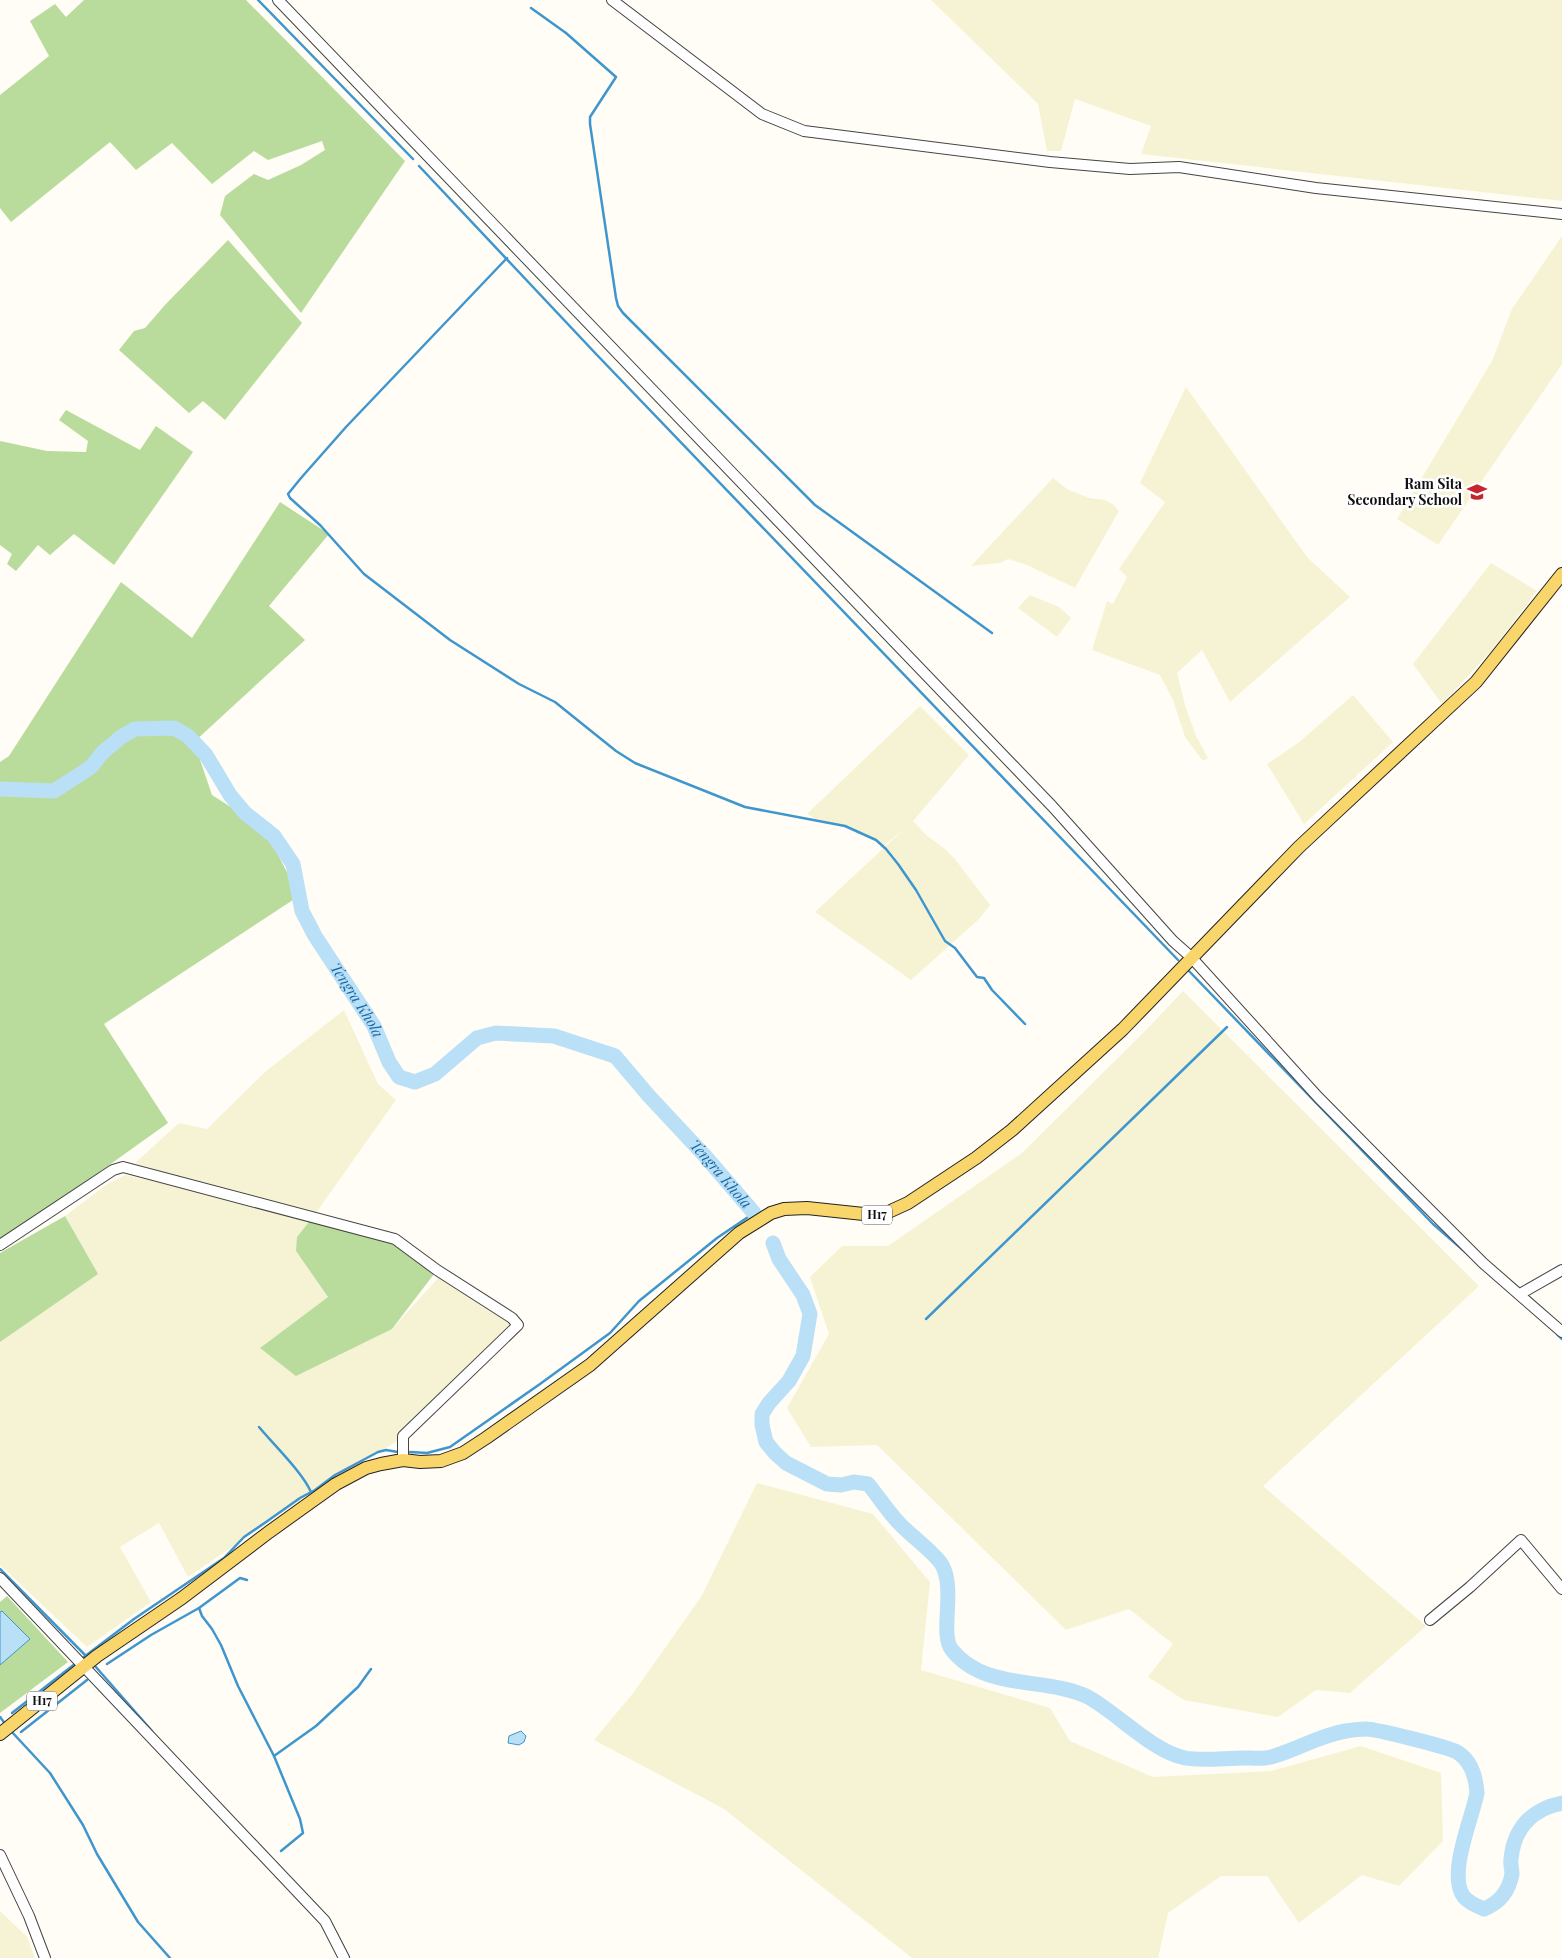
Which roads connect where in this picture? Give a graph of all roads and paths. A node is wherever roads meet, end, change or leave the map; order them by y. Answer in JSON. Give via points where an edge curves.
{"nodes":[{"id":1,"x":278,"y":0,"type":"edge"},
{"id":2,"x":612,"y":0,"type":"edge"},
{"id":3,"x":1562,"y":214,"type":"edge"},
{"id":4,"x":1562,"y":574,"type":"edge"},
{"id":5,"x":1191,"y":957,"type":"junction"},
{"id":6,"x":0,"y":1245,"type":"edge"},
{"id":7,"x":1562,"y":1270,"type":"edge"},
{"id":8,"x":1520,"y":1294,"type":"junction"},
{"id":9,"x":1562,"y":1332,"type":"edge"},
{"id":10,"x":403,"y":1460,"type":"junction"},
{"id":11,"x":0,"y":1578,"type":"edge"},
{"id":12,"x":1562,"y":1588,"type":"edge"},
{"id":13,"x":1430,"y":1620,"type":"dead end"},
{"id":14,"x":84,"y":1668,"type":"junction"},
{"id":15,"x":0,"y":1734,"type":"edge"},
{"id":16,"x":0,"y":1855,"type":"edge"},
{"id":17,"x":45,"y":1958,"type":"edge"},
{"id":18,"x":344,"y":1958,"type":"edge"}],
"edges":[{"from":1,"to":5,"type":"street","via":[[1045,798]]},
{"from":2,"to":3,"type":"street","via":[[762,114],[804,131],[1050,162],[1130,168],[1179,167],[1316,188]]},
{"from":4,"to":5,"type":"main road","number":"H17","via":[[1476,682],[1299,846]]},
{"from":5,"to":8,"type":"street","via":[[1393,1173]]},
{"from":5,"to":10,"type":"main road","number":"H17","via":[[1123,1029],[1012,1130],[976,1158],[908,1202],[884,1214],[873,1215],[807,1208],[770,1213],[739,1233],[590,1365],[486,1438],[463,1453],[441,1460]]},
{"from":6,"to":10,"type":"street","via":[[113,1170],[123,1167],[395,1239],[518,1325],[402,1436]]},
{"from":7,"to":8,"type":"street"},
{"from":8,"to":9,"type":"street"},
{"from":10,"to":14,"type":"main road","number":"H17","via":[[366,1468],[336,1484]]},
{"from":11,"to":14,"type":"street"},
{"from":12,"to":13,"type":"street","via":[[1521,1540]]},
{"from":14,"to":15,"type":"main road","number":"H17"},
{"from":14,"to":18,"type":"street","via":[[325,1921]]},
{"from":16,"to":17,"type":"street"}]}
